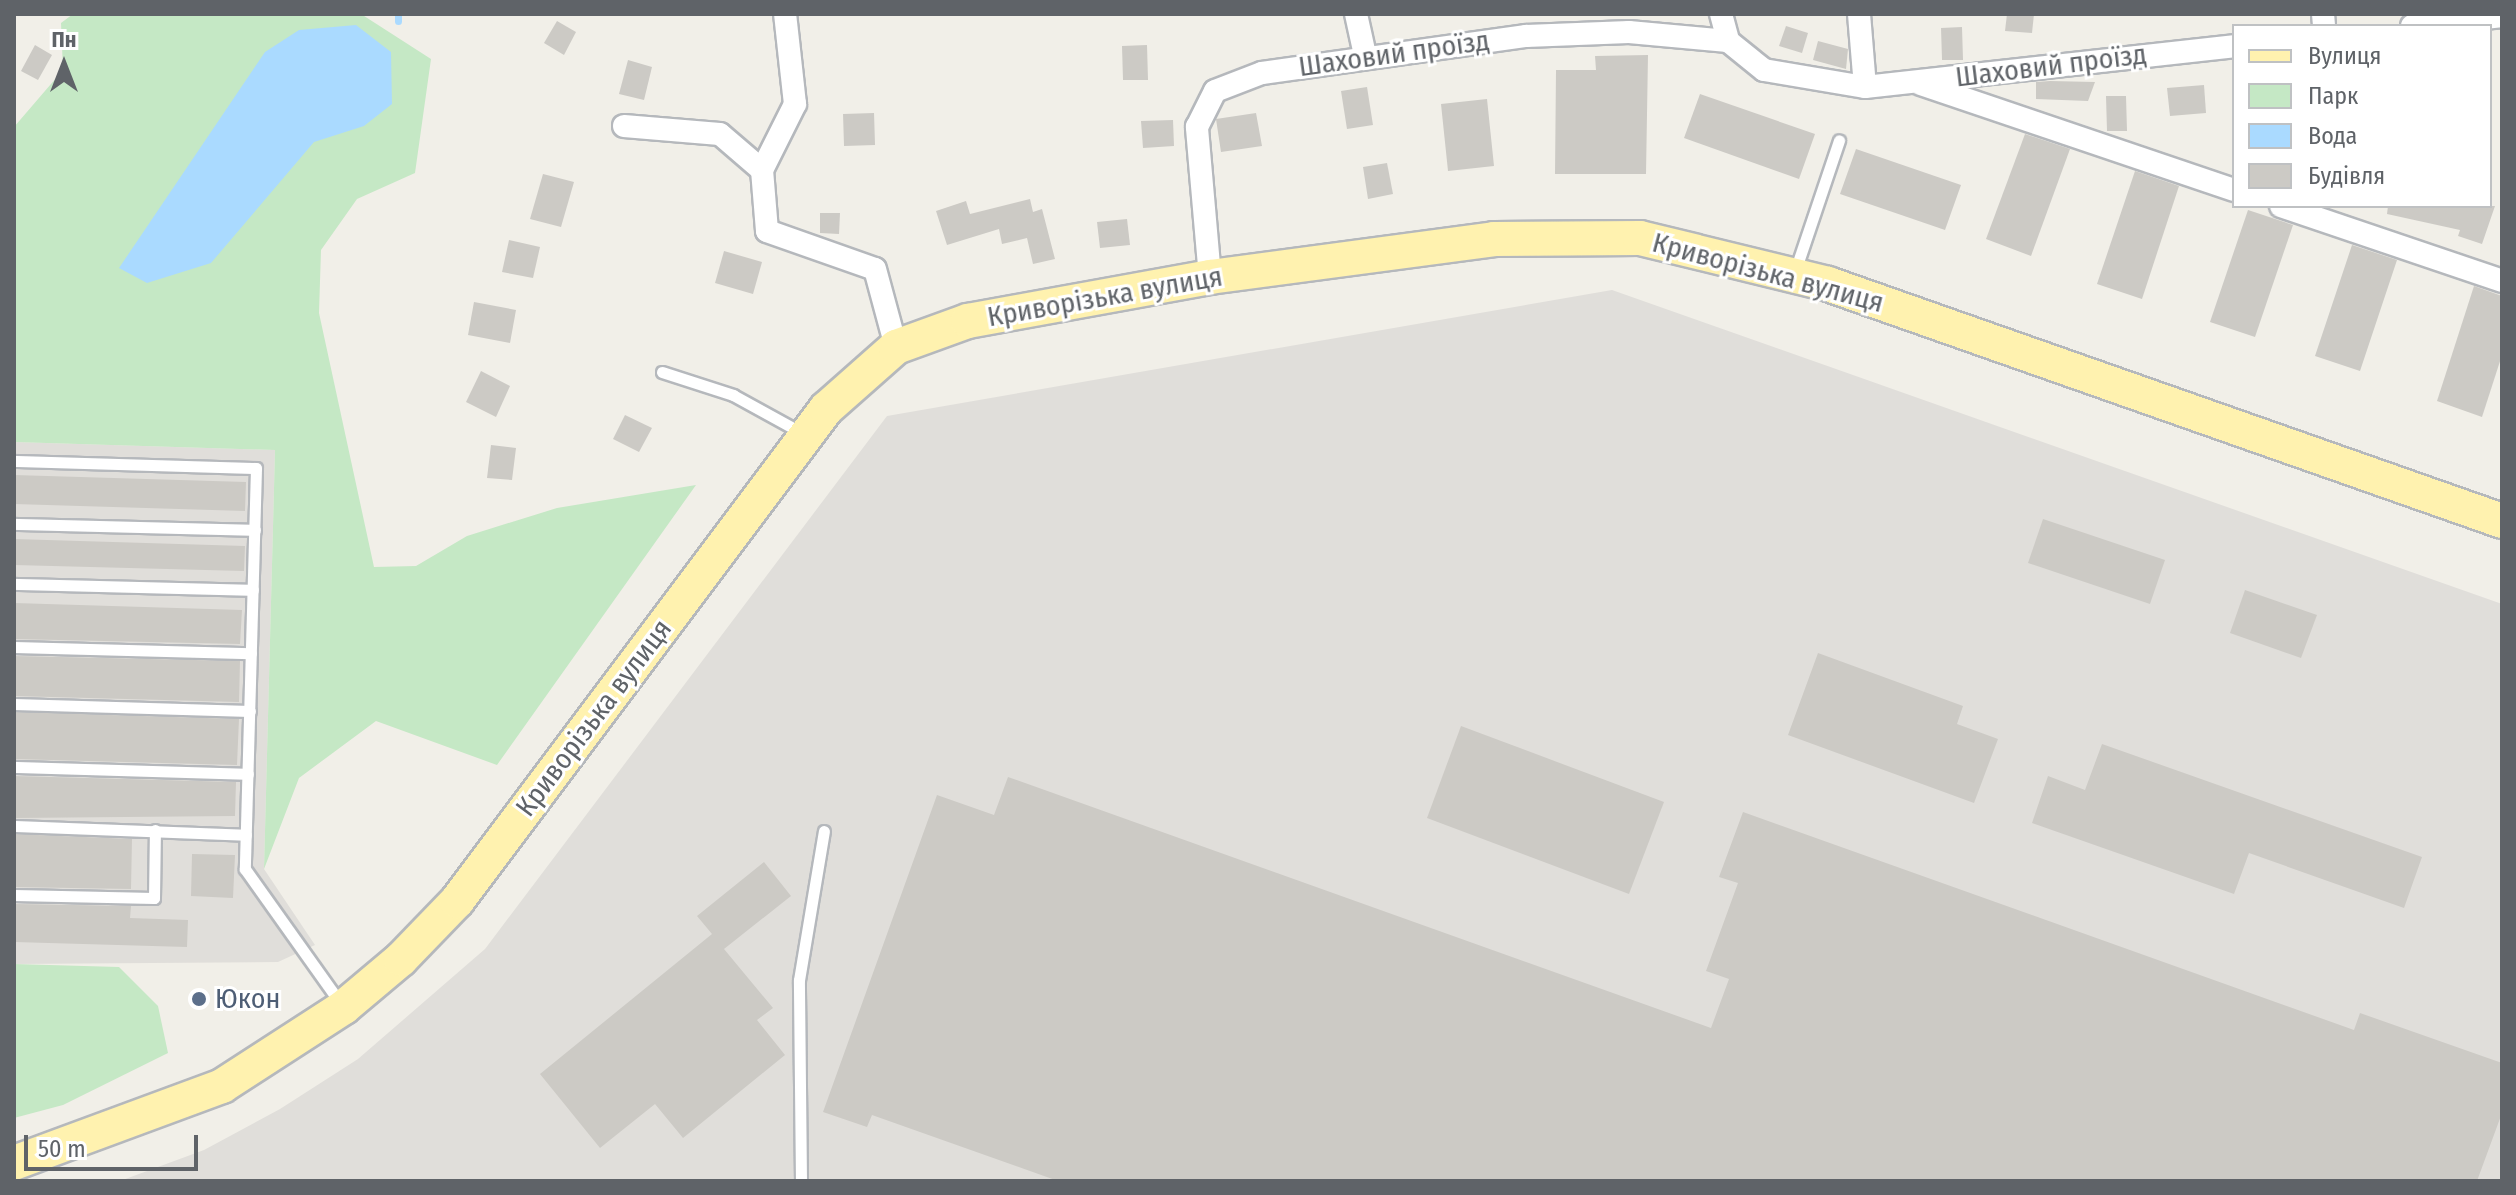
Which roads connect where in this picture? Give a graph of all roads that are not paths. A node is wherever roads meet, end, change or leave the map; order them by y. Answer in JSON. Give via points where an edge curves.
{"nodes":[{"id":1,"x":785,"y":14,"type":"edge"},
{"id":2,"x":1356,"y":14,"type":"edge"},
{"id":3,"x":1721,"y":14,"type":"edge"},
{"id":4,"x":1859,"y":14,"type":"edge"},
{"id":5,"x":2502,"y":16,"type":"edge"},
{"id":6,"x":2430,"y":24,"type":"edge"},
{"id":7,"x":1728,"y":41,"type":"junction"},
{"id":8,"x":2232,"y":46,"type":"edge"},
{"id":9,"x":1365,"y":55,"type":"junction"},
{"id":10,"x":1916,"y":83,"type":"junction"},
{"id":11,"x":1865,"y":87,"type":"junction"},
{"id":12,"x":624,"y":126,"type":"dead end"},
{"id":13,"x":1839,"y":140,"type":"dead end"},
{"id":14,"x":762,"y":170,"type":"junction"},
{"id":15,"x":2232,"y":189,"type":"edge"},
{"id":16,"x":2287,"y":208,"type":"edge"},
{"id":17,"x":1793,"y":274,"type":"junction"},
{"id":18,"x":1210,"y":277,"type":"junction"},
{"id":19,"x":2502,"y":281,"type":"edge"},
{"id":20,"x":896,"y":347,"type":"junction"},
{"id":21,"x":662,"y":372,"type":"dead end"},
{"id":22,"x":807,"y":435,"type":"junction"},
{"id":23,"x":14,"y":461,"type":"edge"},
{"id":24,"x":2502,"y":521,"type":"edge"},
{"id":25,"x":14,"y":524,"type":"edge"},
{"id":26,"x":255,"y":530,"type":"junction"},
{"id":27,"x":14,"y":584,"type":"edge"},
{"id":28,"x":253,"y":590,"type":"junction"},
{"id":29,"x":14,"y":647,"type":"edge"},
{"id":30,"x":251,"y":653,"type":"junction"},
{"id":31,"x":14,"y":704,"type":"edge"},
{"id":32,"x":250,"y":711,"type":"junction"},
{"id":33,"x":14,"y":767,"type":"edge"},
{"id":34,"x":248,"y":774,"type":"junction"},
{"id":35,"x":14,"y":826,"type":"edge"},
{"id":36,"x":155,"y":830,"type":"junction"},
{"id":37,"x":824,"y":831,"type":"dead end"},
{"id":38,"x":246,"y":835,"type":"junction"},
{"id":39,"x":14,"y":895,"type":"edge"},
{"id":40,"x":344,"y":1007,"type":"junction"},
{"id":41,"x":14,"y":1163,"type":"edge"},
{"id":42,"x":801,"y":1181,"type":"edge"}],
"edges":[{"from":1,"to":14,"type":"street","via":[[795,104]]},
{"from":2,"to":9,"type":"street"},
{"from":3,"to":7,"type":"street"},
{"from":4,"to":11,"type":"street"},
{"from":5,"to":6,"type":"street"},
{"from":7,"to":9,"type":"street","name":"Шаховий проїзд","via":[[1556,35]]},
{"from":7,"to":11,"type":"street","name":"Шаховий проїзд","via":[[1764,70]]},
{"from":8,"to":10,"type":"street","name":"Шаховий проїзд"},
{"from":9,"to":18,"type":"street","name":"Шаховий проїзд","via":[[1235,80],[1204,103],[1197,153]]},
{"from":10,"to":11,"type":"street","name":"Шаховий проїзд"},
{"from":10,"to":15,"type":"street"},
{"from":12,"to":14,"type":"street","via":[[720,134]]},
{"from":13,"to":17,"type":"lane"},
{"from":14,"to":20,"type":"street","via":[[767,231],[875,269]]},
{"from":16,"to":19,"type":"street"},
{"from":17,"to":18,"type":"main road","name":"Криворізька вулиця","via":[[1640,238],[1553,233]]},
{"from":17,"to":24,"type":"main road","name":"Криворізька вулиця"},
{"from":18,"to":20,"type":"main road","name":"Криворізька вулиця","via":[[968,321]]},
{"from":20,"to":22,"type":"main road","name":"Криворізька вулиця","via":[[857,375]]},
{"from":21,"to":22,"type":"lane","via":[[733,395]]},
{"from":22,"to":40,"type":"main road","name":"Криворізька вулиця","via":[[457,901]]},
{"from":23,"to":26,"type":"lane","via":[[256,468]]},
{"from":25,"to":26,"type":"lane"},
{"from":26,"to":28,"type":"lane"},
{"from":27,"to":28,"type":"lane"},
{"from":28,"to":30,"type":"lane"},
{"from":29,"to":30,"type":"lane"},
{"from":30,"to":32,"type":"lane"},
{"from":31,"to":32,"type":"lane"},
{"from":32,"to":34,"type":"lane"},
{"from":33,"to":34,"type":"lane"},
{"from":34,"to":38,"type":"lane"},
{"from":35,"to":36,"type":"lane"},
{"from":36,"to":38,"type":"lane"},
{"from":36,"to":39,"type":"lane","via":[[154,898]]},
{"from":37,"to":42,"type":"lane","via":[[799,980]]},
{"from":38,"to":40,"type":"lane","via":[[245,869]]},
{"from":40,"to":41,"type":"main road","name":"Криворізька вулиця","via":[[222,1086]]}]}
